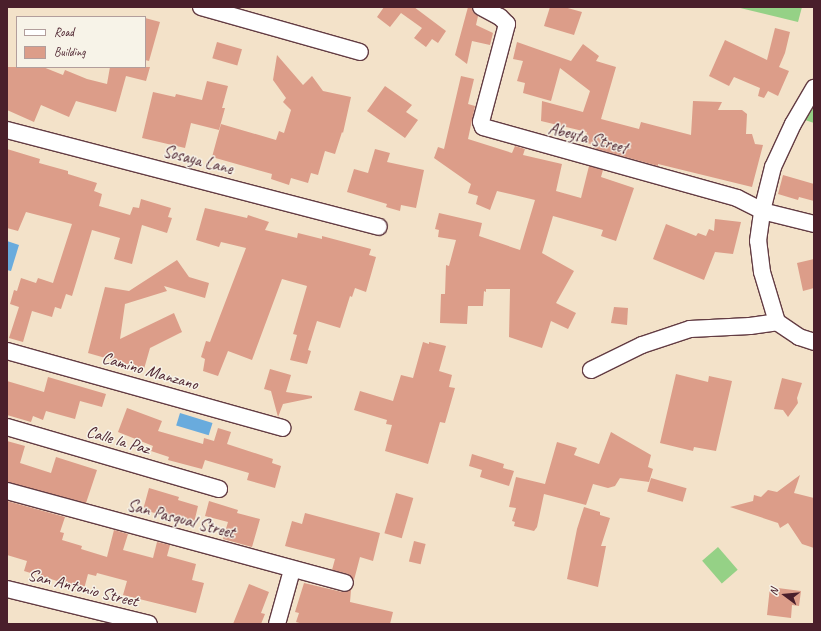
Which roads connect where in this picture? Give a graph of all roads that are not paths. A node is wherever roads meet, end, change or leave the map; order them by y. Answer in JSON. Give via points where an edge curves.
{"nodes":[{"id":1,"x":200,"y":7,"type":"edge"},
{"id":2,"x":481,"y":7,"type":"edge"},
{"id":3,"x":360,"y":52,"type":"dead end"},
{"id":4,"x":814,"y":88,"type":"edge"},
{"id":5,"x":7,"y":130,"type":"edge"},
{"id":6,"x":762,"y":211,"type":"junction"},
{"id":7,"x":814,"y":224,"type":"edge"},
{"id":8,"x":379,"y":227,"type":"dead end"},
{"id":9,"x":777,"y":322,"type":"junction"},
{"id":10,"x":814,"y":342,"type":"edge"},
{"id":11,"x":7,"y":351,"type":"edge"},
{"id":12,"x":590,"y":370,"type":"dead end"},
{"id":13,"x":7,"y":427,"type":"edge"},
{"id":14,"x":282,"y":428,"type":"dead end"},
{"id":15,"x":218,"y":489,"type":"dead end"},
{"id":16,"x":7,"y":491,"type":"edge"},
{"id":17,"x":292,"y":570,"type":"junction"},
{"id":18,"x":345,"y":583,"type":"dead end"},
{"id":19,"x":7,"y":589,"type":"edge"},
{"id":20,"x":149,"y":624,"type":"edge"},
{"id":21,"x":277,"y":624,"type":"edge"}],
"edges":[{"from":1,"to":3,"type":"street"},
{"from":2,"to":6,"type":"street","name":"Abeyta Street","via":[[500,17],[507,24],[481,122],[483,127],[737,198]]},
{"from":4,"to":6,"type":"street","via":[[793,124],[773,168]]},
{"from":5,"to":8,"type":"street","name":"Sosaya Lane"},
{"from":6,"to":7,"type":"street","name":"Abeyta Street"},
{"from":6,"to":9,"type":"street","via":[[758,241],[762,272]]},
{"from":9,"to":10,"type":"street","via":[[799,337]]},
{"from":9,"to":12,"type":"street","via":[[690,329],[642,345]]},
{"from":11,"to":14,"type":"street","name":"Camino Manzano"},
{"from":13,"to":15,"type":"street","name":"Calle la Paz"},
{"from":16,"to":17,"type":"street","name":"San Pasqual Street"},
{"from":17,"to":18,"type":"street","name":"San Pasqual Street"},
{"from":17,"to":21,"type":"street"},
{"from":19,"to":20,"type":"street","name":"San Antonio Street"}]}
